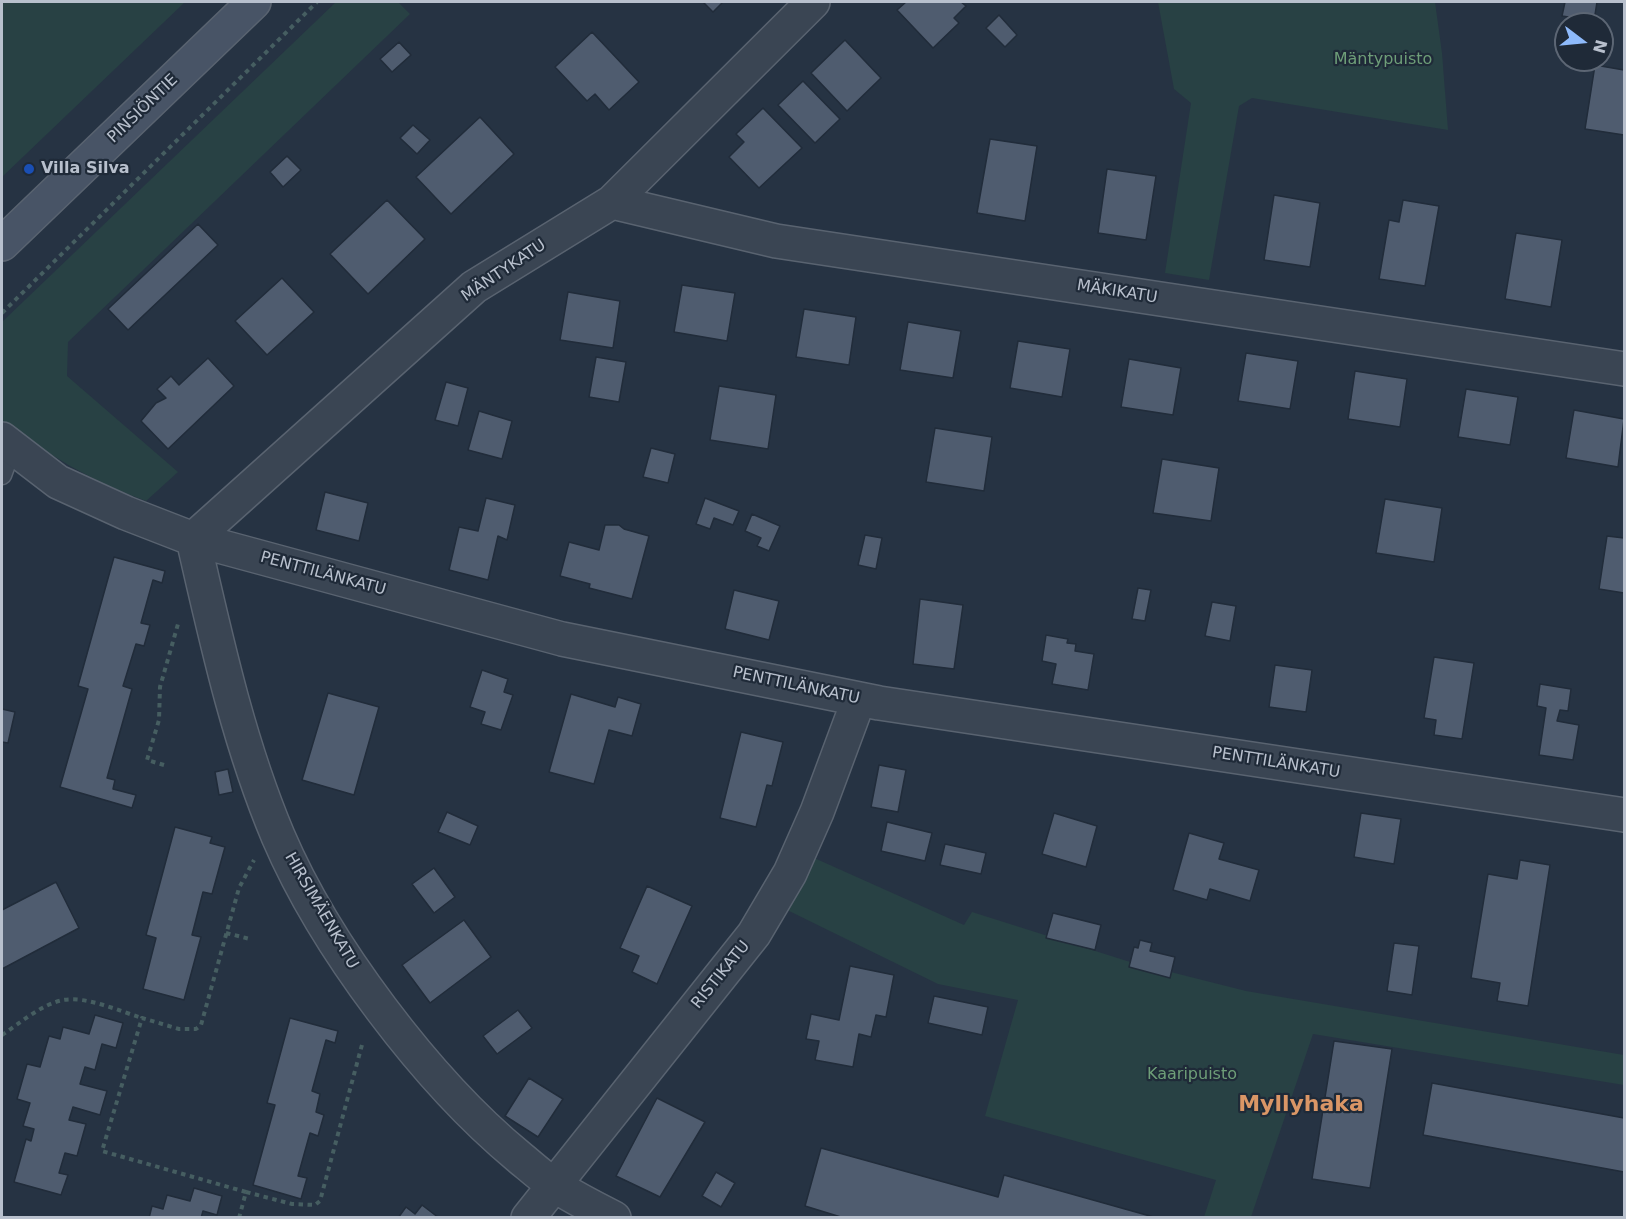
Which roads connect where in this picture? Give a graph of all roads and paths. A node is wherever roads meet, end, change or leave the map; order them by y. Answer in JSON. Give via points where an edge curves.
{"nodes":[{"id":1,"x":254,"y":2,"type":"edge"},
{"id":2,"x":316,"y":2,"type":"edge"},
{"id":3,"x":813,"y":2,"type":"edge"},
{"id":4,"x":612,"y":202,"type":"junction"},
{"id":5,"x":3,"y":244,"type":"edge"},
{"id":6,"x":2,"y":313,"type":"edge"},
{"id":7,"x":1624,"y":369,"type":"edge"},
{"id":8,"x":5,"y":454,"type":"edge"},
{"id":9,"x":193,"y":539,"type":"junction"},
{"id":10,"x":204,"y":586,"type":"junction"},
{"id":11,"x":859,"y":699,"type":"junction"},
{"id":12,"x":164,"y":765,"type":"dead end"},
{"id":13,"x":1624,"y":815,"type":"edge"},
{"id":14,"x":279,"y":837,"type":"junction"},
{"id":15,"x":226,"y":933,"type":"junction"},
{"id":16,"x":250,"y":939,"type":"dead end"},
{"id":17,"x":375,"y":998,"type":"junction"},
{"id":18,"x":142,"y":1018,"type":"junction"},
{"id":19,"x":2,"y":1035,"type":"edge"},
{"id":20,"x":552,"y":1184,"type":"junction"},
{"id":21,"x":246,"y":1192,"type":"junction"},
{"id":22,"x":239,"y":1218,"type":"edge"},
{"id":23,"x":528,"y":1218,"type":"edge"},
{"id":24,"x":614,"y":1218,"type":"edge"}],
"edges":[{"from":1,"to":5,"type":"main road","name":"PINSIÖNTIE"},
{"from":2,"to":6,"type":"path"},
{"from":3,"to":4,"type":"street","name":"MÄNTYKATU"},
{"from":4,"to":7,"type":"street","name":"MÄKIKATU","via":[[776,241]]},
{"from":4,"to":9,"type":"street","name":"MÄNTYKATU","via":[[474,287]]},
{"from":8,"to":9,"type":"street","name":"PENTTILÄNKATU","via":[[57,482]]},
{"from":9,"to":10,"type":"street","name":"HIRSIMÄENKATU"},
{"from":9,"to":11,"type":"street","name":"PENTTILÄNKATU","via":[[562,639]]},
{"from":10,"to":12,"type":"path","via":[[192,593],[183,608],[160,687],[159,720],[147,760]]},
{"from":10,"to":14,"type":"street","name":"HIRSIMÄENKATU","via":[[224,672],[254,772]]},
{"from":11,"to":13,"type":"street","name":"PENTTILÄNKATU"},
{"from":11,"to":20,"type":"street","name":"RISTIKATU","via":[[790,873],[754,933]]},
{"from":14,"to":15,"type":"path","via":[[259,853],[248,869]]},
{"from":14,"to":17,"type":"street","name":"HIRSIMÄENKATU","via":[[336,942]]},
{"from":15,"to":16,"type":"path"},
{"from":15,"to":18,"type":"path","via":[[201,1025],[196,1029],[179,1029]]},
{"from":17,"to":20,"type":"street","name":"HIRSIMÄENKATU","via":[[465,1108]]},
{"from":17,"to":21,"type":"path","via":[[320,1201],[315,1205],[298,1205]]},
{"from":18,"to":19,"type":"path","via":[[78,1000],[63,1000]]},
{"from":18,"to":21,"type":"path","via":[[102,1151]]},
{"from":20,"to":23,"type":"street","name":"RISTIKATU"},
{"from":20,"to":24,"type":"street","name":"HIRSIMÄENKATU"},
{"from":21,"to":22,"type":"path"}]}
